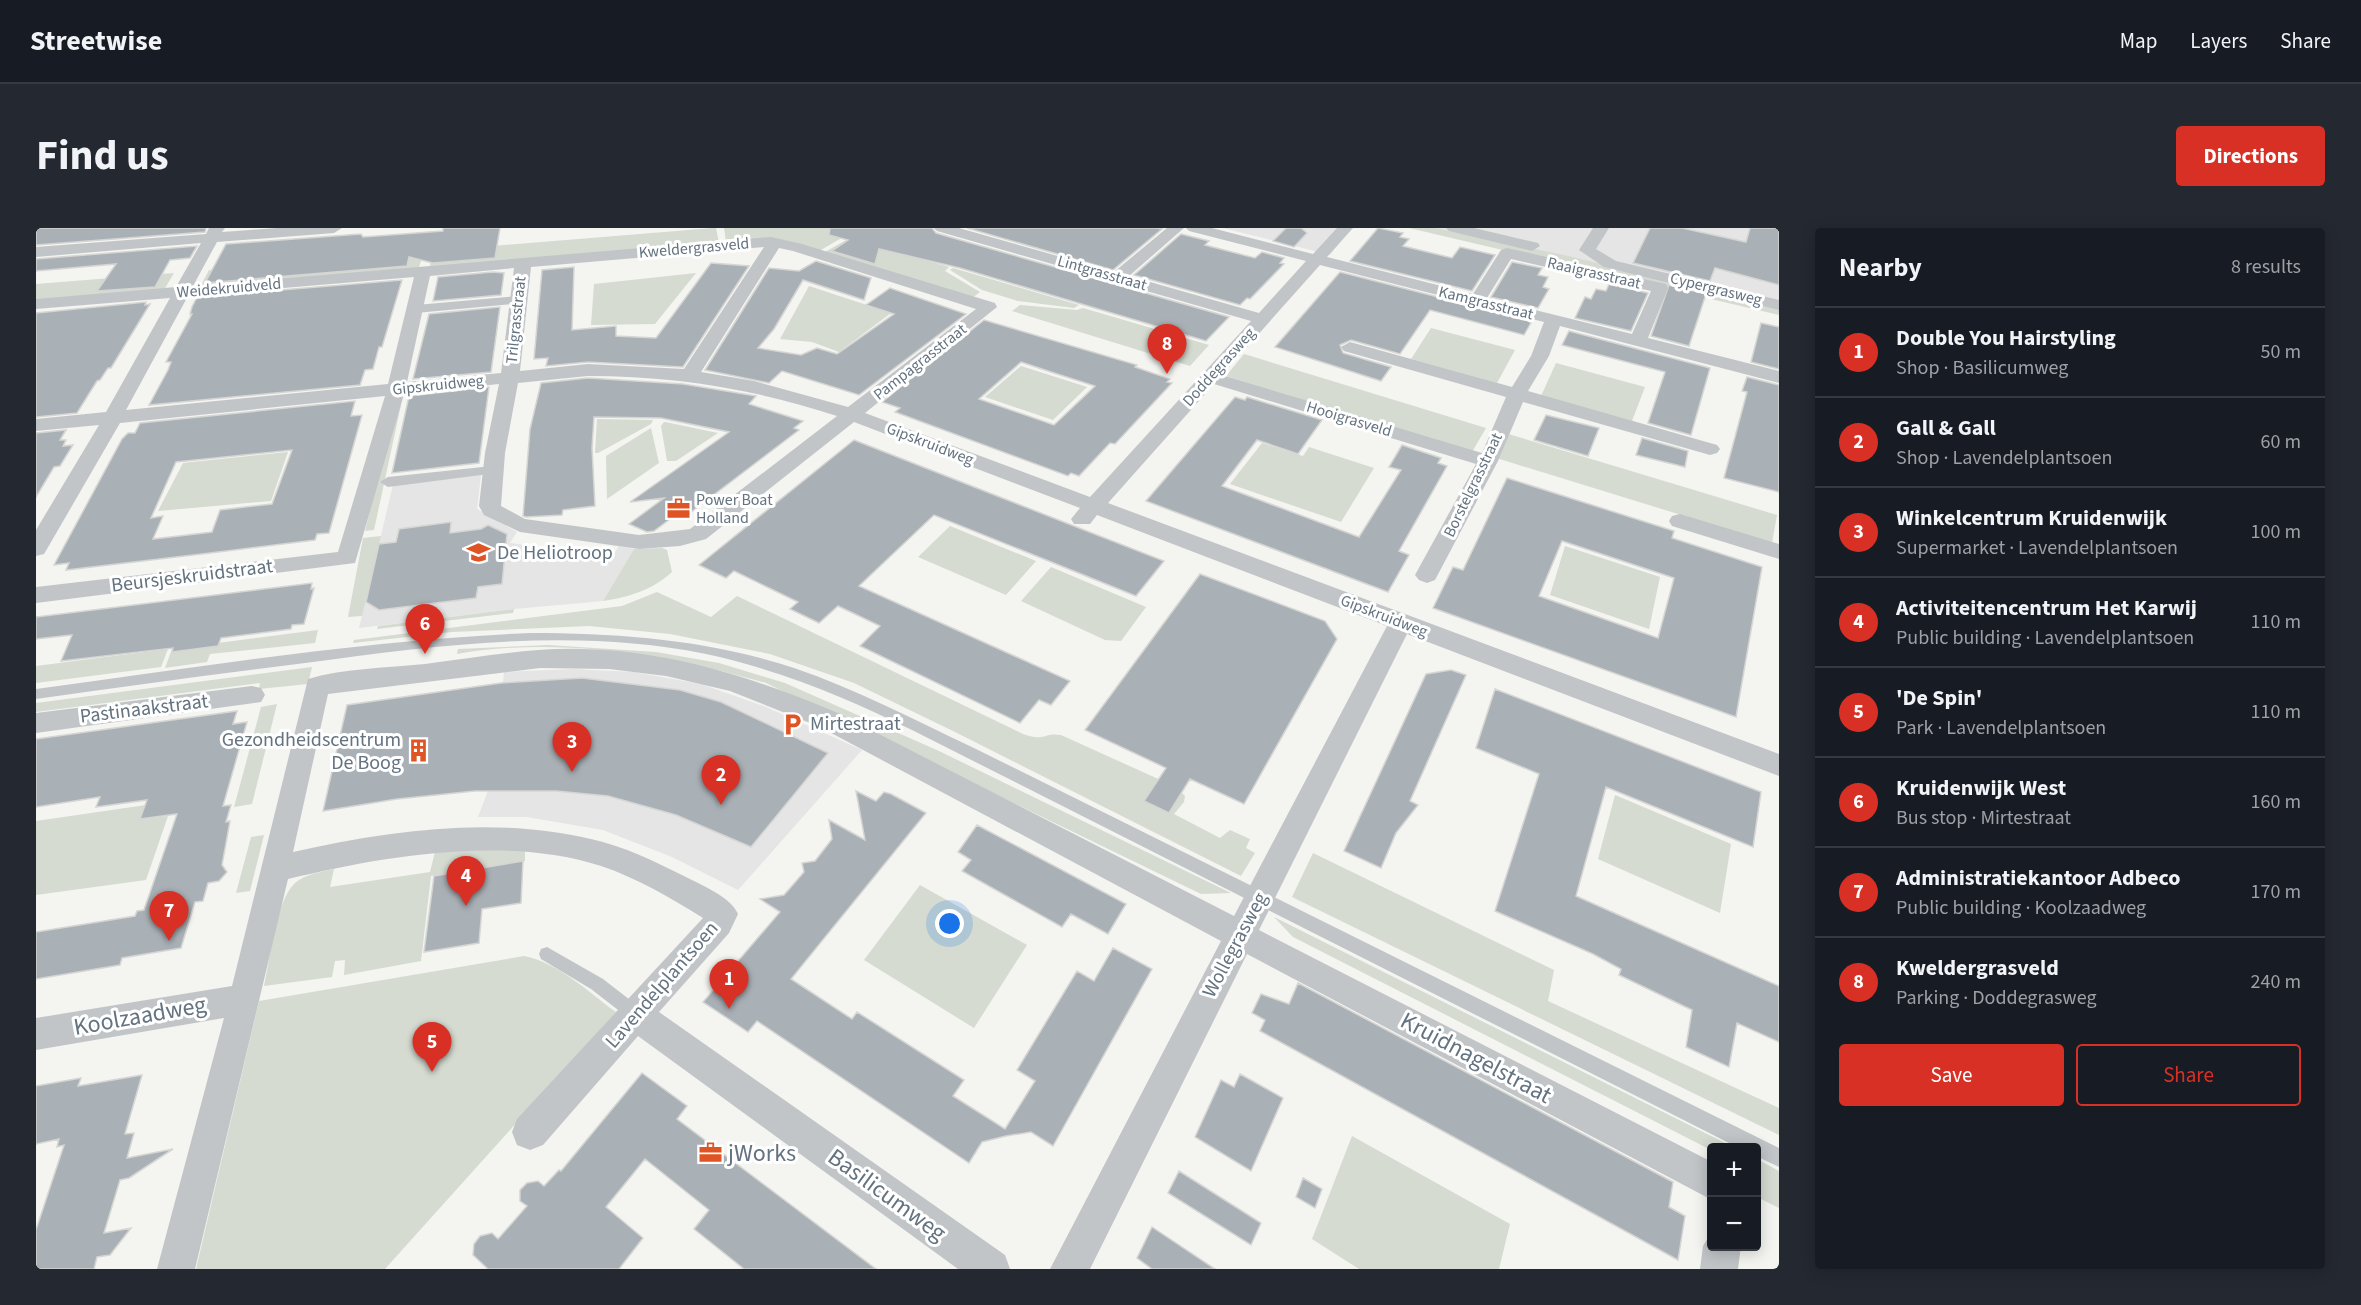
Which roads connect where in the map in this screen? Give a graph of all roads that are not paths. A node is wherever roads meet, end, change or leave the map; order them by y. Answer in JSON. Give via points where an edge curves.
{"nodes":[{"id":1,"x":145,"y":228,"type":"edge"},
{"id":2,"x":334,"y":228,"type":"edge"},
{"id":3,"x":942,"y":228,"type":"edge"},
{"id":4,"x":1008,"y":228,"type":"edge"},
{"id":5,"x":1176,"y":228,"type":"edge"},
{"id":6,"x":1194,"y":228,"type":"edge"},
{"id":7,"x":1345,"y":228,"type":"edge"},
{"id":8,"x":1454,"y":228,"type":"edge"},
{"id":9,"x":1601,"y":228,"type":"edge"},
{"id":10,"x":288,"y":230,"type":"edge"},
{"id":11,"x":214,"y":233,"type":"edge"},
{"id":12,"x":67,"y":236,"type":"dead end"},
{"id":13,"x":989,"y":241,"type":"junction"},
{"id":14,"x":775,"y":243,"type":"junction"},
{"id":15,"x":135,"y":244,"type":"junction"},
{"id":16,"x":55,"y":250,"type":"junction"},
{"id":17,"x":1587,"y":250,"type":"junction"},
{"id":18,"x":36,"y":252,"type":"edge"},
{"id":19,"x":1317,"y":260,"type":"junction"},
{"id":20,"x":523,"y":263,"type":"junction"},
{"id":21,"x":423,"y":271,"type":"junction"},
{"id":22,"x":1117,"y":278,"type":"junction"},
{"id":23,"x":182,"y":292,"type":"junction"},
{"id":24,"x":519,"y":300,"type":"junction"},
{"id":25,"x":1477,"y":301,"type":"junction"},
{"id":26,"x":36,"y":304,"type":"edge"},
{"id":27,"x":1779,"y":304,"type":"edge"},
{"id":28,"x":416,"y":309,"type":"junction"},
{"id":29,"x":987,"y":309,"type":"joint"},
{"id":30,"x":1262,"y":319,"type":"junction"},
{"id":31,"x":1554,"y":320,"type":"junction"},
{"id":32,"x":1638,"y":341,"type":"junction"},
{"id":33,"x":1350,"y":347,"type":"dead end"},
{"id":34,"x":690,"y":374,"type":"junction"},
{"id":35,"x":510,"y":377,"type":"junction"},
{"id":36,"x":1210,"y":377,"type":"junction"},
{"id":37,"x":1779,"y":377,"type":"edge"},
{"id":38,"x":396,"y":390,"type":"junction"},
{"id":39,"x":1517,"y":394,"type":"junction"},
{"id":40,"x":853,"y":415,"type":"junction"},
{"id":41,"x":113,"y":417,"type":"junction"},
{"id":42,"x":36,"y":425,"type":"edge"},
{"id":43,"x":1710,"y":449,"type":"dead end"},
{"id":44,"x":1488,"y":461,"type":"junction"},
{"id":45,"x":486,"y":471,"type":"junction"},
{"id":46,"x":388,"y":482,"type":"dead end"},
{"id":47,"x":1087,"y":513,"type":"junction"},
{"id":48,"x":1680,"y":521,"type":"dead end"},
{"id":49,"x":584,"y":534,"type":"joint"},
{"id":50,"x":36,"y":549,"type":"edge"},
{"id":51,"x":1779,"y":552,"type":"edge"},
{"id":52,"x":1427,"y":575,"type":"dead end"},
{"id":53,"x":36,"y":595,"type":"edge"},
{"id":54,"x":1401,"y":622,"type":"junction"},
{"id":55,"x":36,"y":694,"type":"edge"},
{"id":56,"x":252,"y":695,"type":"dead end"},
{"id":57,"x":36,"y":723,"type":"edge"},
{"id":58,"x":1779,"y":765,"type":"edge"},
{"id":59,"x":276,"y":869,"type":"junction"},
{"id":60,"x":1259,"y":899,"type":"junction"},
{"id":61,"x":1240,"y":933,"type":"junction"},
{"id":62,"x":547,"y":954,"type":"dead end"},
{"id":63,"x":245,"y":999,"type":"junction"},
{"id":64,"x":637,"y":1016,"type":"junction"},
{"id":65,"x":36,"y":1034,"type":"edge"},
{"id":66,"x":530,"y":1132,"type":"dead end"},
{"id":67,"x":1779,"y":1158,"type":"edge"},
{"id":68,"x":1707,"y":1179,"type":"edge"},
{"id":69,"x":1721,"y":1251,"type":"edge"},
{"id":70,"x":176,"y":1269,"type":"edge"},
{"id":71,"x":991,"y":1269,"type":"edge"},
{"id":72,"x":1069,"y":1269,"type":"edge"},
{"id":73,"x":1719,"y":1269,"type":"edge"}],
"edges":[{"from":1,"to":15,"type":"street"},
{"from":2,"to":10,"type":"street"},
{"from":3,"to":13,"type":"street","name":"Lintgrasstraat"},
{"from":4,"to":13,"type":"street"},
{"from":5,"to":22,"type":"street"},
{"from":6,"to":19,"type":"street","name":"Kamgrasstraat"},
{"from":7,"to":19,"type":"street","name":"Doddegrasweg"},
{"from":8,"to":17,"type":"street","via":[[1537,246]]},
{"from":9,"to":17,"type":"street"},
{"from":10,"to":11,"type":"street"},
{"from":11,"to":15,"type":"street"},
{"from":11,"to":23,"type":"street"},
{"from":12,"to":16,"type":"street"},
{"from":13,"to":22,"type":"street","name":"Lintgrasstraat"},
{"from":14,"to":20,"type":"street","name":"Kweldergrasveld"},
{"from":14,"to":29,"type":"street","name":"Kweldergrasveld"},
{"from":14,"to":34,"type":"street"},
{"from":15,"to":16,"type":"street"},
{"from":16,"to":18,"type":"street"},
{"from":17,"to":27,"type":"street","name":"Cypergrasweg","via":[[1610,264]]},
{"from":19,"to":25,"type":"street","name":"Kamgrasstraat"},
{"from":19,"to":30,"type":"street","name":"Doddegrasweg"},
{"from":20,"to":21,"type":"street","name":"Kweldergrasveld"},
{"from":20,"to":24,"type":"street","name":"Trilgrasstraat"},
{"from":21,"to":23,"type":"street","name":"Weidekruidveld"},
{"from":21,"to":28,"type":"street"},
{"from":22,"to":30,"type":"street","name":"Lintgrasstraat"},
{"from":23,"to":26,"type":"street","name":"Weidekruidveld"},
{"from":23,"to":41,"type":"street"},
{"from":24,"to":28,"type":"street"},
{"from":24,"to":35,"type":"street","name":"Trilgrasstraat"},
{"from":25,"to":31,"type":"street","name":"Kamgrasstraat"},
{"from":25,"to":32,"type":"street","name":"Raaigrasstraat","via":[[1507,253],[1660,288]]},
{"from":28,"to":38,"type":"street"},
{"from":29,"to":40,"type":"street","name":"Pampagrasstraat"},
{"from":30,"to":36,"type":"street","name":"Doddegrasweg"},
{"from":31,"to":32,"type":"street","name":"Kamgrasstraat"},
{"from":31,"to":39,"type":"street","name":"Borstelgrasstraat","via":[[1540,356]]},
{"from":32,"to":37,"type":"street","name":"Kamgrasstraat"},
{"from":33,"to":39,"type":"street"},
{"from":34,"to":35,"type":"street","name":"Gipskruidweg","via":[[597,369]]},
{"from":34,"to":40,"type":"street","name":"Gipskruidweg","via":[[777,390]]},
{"from":35,"to":38,"type":"street","name":"Gipskruidweg"},
{"from":35,"to":45,"type":"street","name":"Trilgrasstraat"},
{"from":36,"to":44,"type":"street","name":"Hooigrasveld"},
{"from":36,"to":47,"type":"street","name":"Doddegrasweg"},
{"from":38,"to":41,"type":"street","name":"Gipskruidweg"},
{"from":38,"to":53,"type":"street","name":"Beursjeskruidstraat","via":[[347,558]]},
{"from":39,"to":43,"type":"street"},
{"from":39,"to":44,"type":"street","name":"Borstelgrasstraat"},
{"from":40,"to":47,"type":"street","name":"Gipskruidweg"},
{"from":40,"to":49,"type":"street","name":"Pampagrasstraat","via":[[698,534],[639,542]]},
{"from":41,"to":42,"type":"street","name":"Gipskruidweg"},
{"from":41,"to":50,"type":"street"},
{"from":44,"to":52,"type":"street","name":"Borstelgrasstraat"},
{"from":45,"to":46,"type":"street"},
{"from":45,"to":49,"type":"street","name":"Trilgrasstraat","via":[[492,510],[520,525]]},
{"from":47,"to":54,"type":"street","name":"Gipskruidweg"},
{"from":48,"to":51,"type":"street"},
{"from":54,"to":58,"type":"street","name":"Gipskruidweg"},
{"from":54,"to":60,"type":"street","name":"Wollegrasweg"},
{"from":55,"to":60,"type":"lane","via":[[326,655],[511,636],[609,637],[673,644],[763,663],[858,699]]},
{"from":56,"to":57,"type":"street","name":"Pastinaakstraat"},
{"from":59,"to":61,"type":"street","via":[[317,686],[540,659],[609,660],[666,667],[762,691],[829,720]]},
{"from":59,"to":63,"type":"street"},
{"from":59,"to":64,"type":"street","name":"Lavendelplantsoen","via":[[318,858],[461,839],[530,841],[594,852],[618,861],[723,914]]},
{"from":60,"to":61,"type":"street","name":"Wollegrasweg"},
{"from":60,"to":67,"type":"lane"},
{"from":61,"to":68,"type":"street","name":"Kruidnagelstraat"},
{"from":61,"to":72,"type":"street","name":"Wollegrasweg"},
{"from":62,"to":64,"type":"lane","via":[[597,984]]},
{"from":63,"to":65,"type":"street","name":"Koolzaadweg"},
{"from":63,"to":70,"type":"street"},
{"from":64,"to":66,"type":"street","name":"Lavendelplantsoen"},
{"from":64,"to":71,"type":"street","name":"Basilicumweg"},
{"from":69,"to":73,"type":"street"}]}
